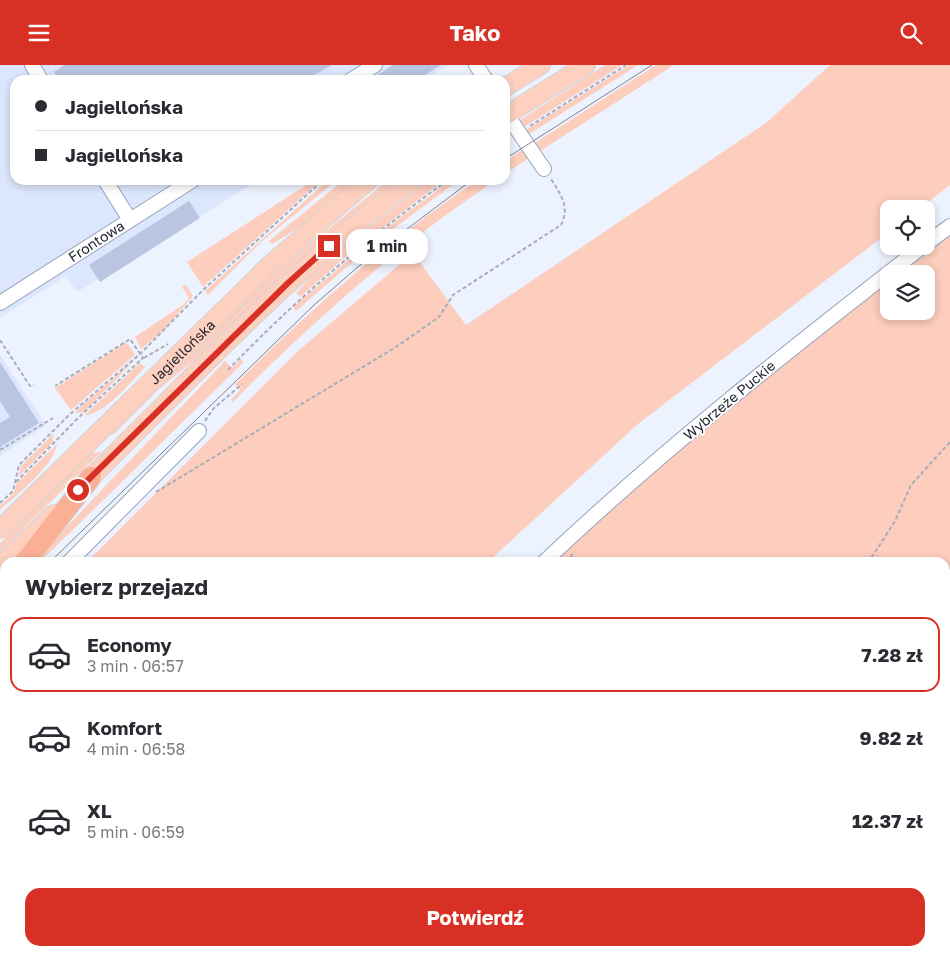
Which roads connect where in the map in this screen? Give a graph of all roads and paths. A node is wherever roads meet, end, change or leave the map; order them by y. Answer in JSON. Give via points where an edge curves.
{"nodes":[{"id":1,"x":375,"y":65,"type":"edge"},
{"id":2,"x":541,"y":65,"type":"edge"},
{"id":3,"x":586,"y":65,"type":"edge"},
{"id":4,"x":626,"y":65,"type":"edge"},
{"id":5,"x":359,"y":75,"type":"edge"},
{"id":6,"x":510,"y":84,"type":"edge"},
{"id":7,"x":510,"y":112,"type":"edge"},
{"id":8,"x":510,"y":120,"type":"edge"},
{"id":9,"x":518,"y":133,"type":"junction"},
{"id":10,"x":544,"y":169,"type":"joint"},
{"id":11,"x":108,"y":185,"type":"edge"},
{"id":12,"x":185,"y":185,"type":"edge"},
{"id":13,"x":318,"y":185,"type":"edge"},
{"id":14,"x":363,"y":185,"type":"edge"},
{"id":15,"x":406,"y":185,"type":"edge"},
{"id":16,"x":441,"y":185,"type":"edge"},
{"id":17,"x":130,"y":220,"type":"junction"},
{"id":18,"x":950,"y":226,"type":"edge"},
{"id":19,"x":935,"y":237,"type":"edge"},
{"id":20,"x":911,"y":255,"type":"edge"},
{"id":21,"x":0,"y":303,"type":"edge"},
{"id":22,"x":0,"y":340,"type":"edge"},
{"id":23,"x":174,"y":341,"type":"dead end"},
{"id":24,"x":140,"y":354,"type":"junction"},
{"id":25,"x":143,"y":358,"type":"junction"},
{"id":26,"x":228,"y":370,"type":"dead end"},
{"id":27,"x":242,"y":384,"type":"dead end"},
{"id":28,"x":34,"y":385,"type":"dead end"},
{"id":29,"x":56,"y":386,"type":"dead end"},
{"id":30,"x":53,"y":417,"type":"dead end"},
{"id":31,"x":199,"y":431,"type":"joint"},
{"id":32,"x":950,"y":442,"type":"edge"},
{"id":33,"x":0,"y":450,"type":"edge"},
{"id":34,"x":91,"y":477,"type":"junction"},
{"id":35,"x":15,"y":484,"type":"junction"},
{"id":36,"x":152,"y":495,"type":"dead end"},
{"id":37,"x":0,"y":503,"type":"edge"},
{"id":38,"x":0,"y":529,"type":"edge"},
{"id":39,"x":9,"y":557,"type":"edge"},
{"id":40,"x":29,"y":557,"type":"edge"},
{"id":41,"x":74,"y":557,"type":"edge"},
{"id":42,"x":550,"y":557,"type":"edge"},
{"id":43,"x":872,"y":557,"type":"edge"}],
"edges":[{"from":1,"to":5,"type":"lane"},
{"from":2,"to":6,"type":"main road"},
{"from":3,"to":7,"type":"main road"},
{"from":4,"to":9,"type":"path"},
{"from":8,"to":9,"type":"lane"},
{"from":9,"to":10,"type":"lane"},
{"from":10,"to":36,"type":"path","via":[[564,200],[565,216],[560,225],[453,295],[439,317],[396,347]]},
{"from":11,"to":17,"type":"lane"},
{"from":12,"to":17,"type":"lane","name":"Frontowa"},
{"from":13,"to":24,"type":"path","via":[[203,290]]},
{"from":14,"to":38,"type":"main road","name":"Jagiellońska","via":[[272,263]]},
{"from":15,"to":34,"type":"main road","name":"Jagiellońska","via":[[288,283]]},
{"from":16,"to":26,"type":"path","via":[[382,228],[314,286]]},
{"from":17,"to":21,"type":"lane","name":"Frontowa"},
{"from":18,"to":19,"type":"lane"},
{"from":20,"to":42,"type":"lane","name":"Wybrzeże Puckie","via":[[782,355],[653,463]]},
{"from":22,"to":28,"type":"path","via":[[30,386]]},
{"from":23,"to":25,"type":"path"},
{"from":24,"to":25,"type":"path"},
{"from":24,"to":29,"type":"path","via":[[130,339]]},
{"from":24,"to":35,"type":"path","via":[[69,415],[19,465]]},
{"from":25,"to":35,"type":"path","via":[[77,419]]},
{"from":27,"to":31,"type":"path","via":[[214,409]]},
{"from":30,"to":33,"type":"path"},
{"from":31,"to":41,"type":"lane"},
{"from":32,"to":43,"type":"path","via":[[911,485],[895,521]]},
{"from":34,"to":39,"type":"main road","name":"Jagiellońska"},
{"from":34,"to":40,"type":"highway"},
{"from":35,"to":37,"type":"path","via":[[13,491]]}]}
